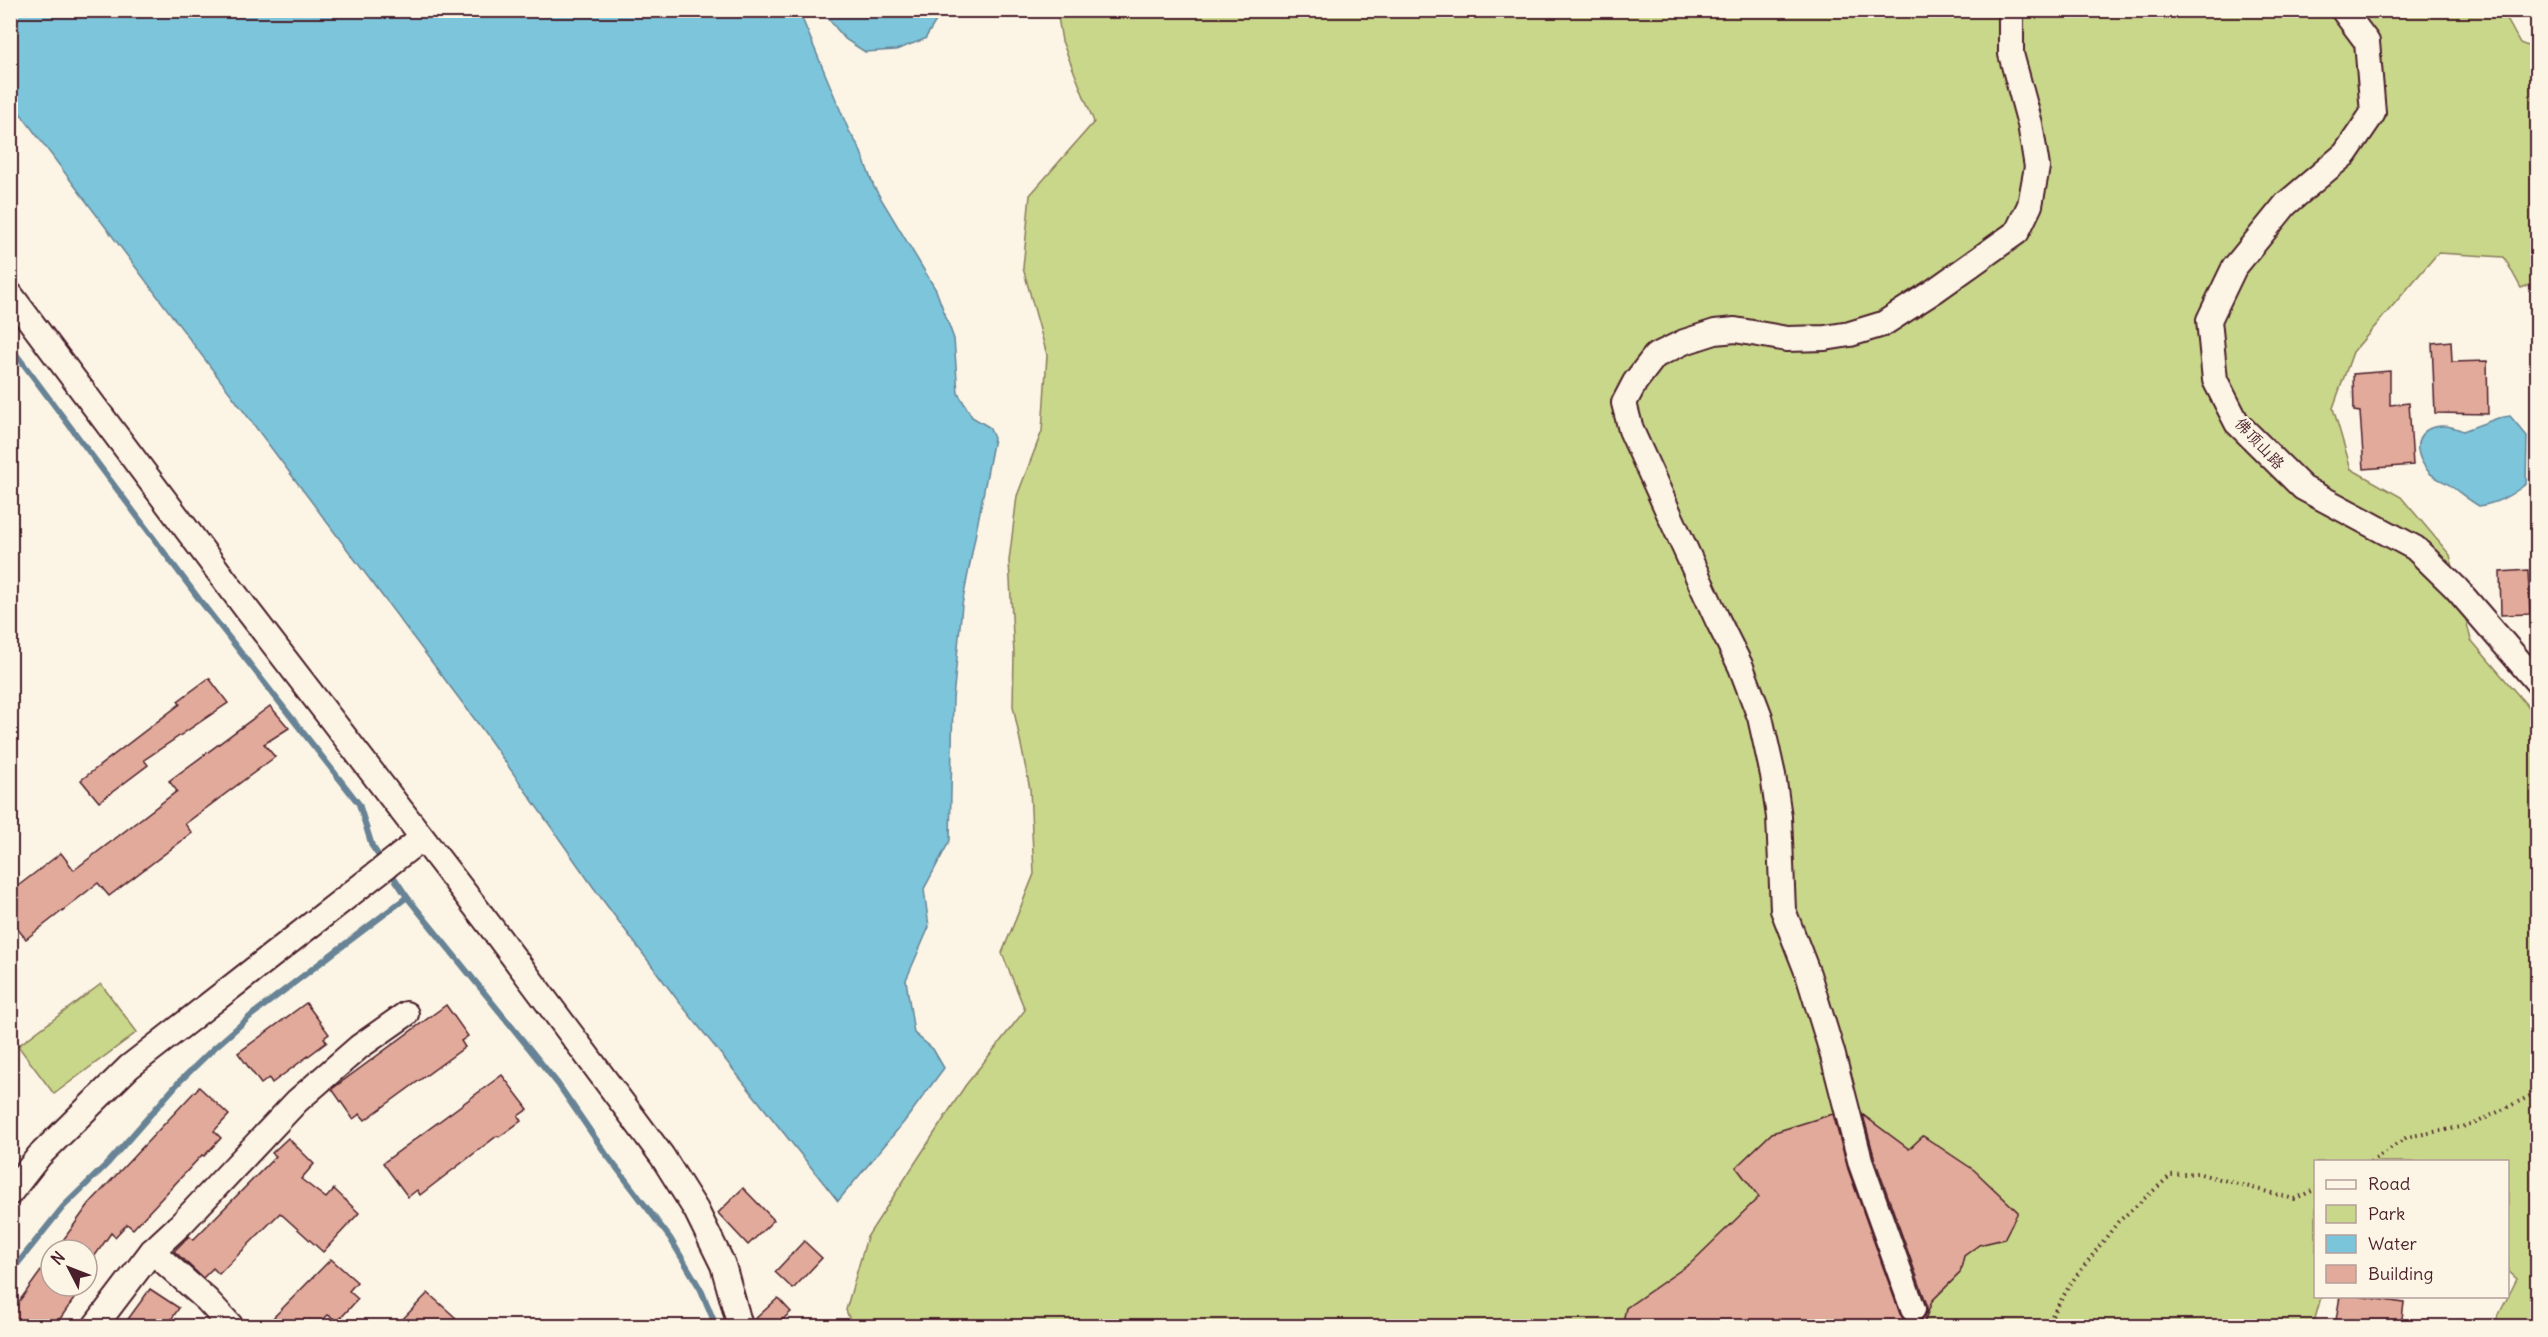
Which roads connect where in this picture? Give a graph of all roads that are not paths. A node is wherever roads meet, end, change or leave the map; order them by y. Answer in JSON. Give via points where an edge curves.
{"nodes":[{"id":1,"x":2011,"y":10,"type":"edge"},
{"id":2,"x":2343,"y":10,"type":"edge"},
{"id":3,"x":10,"y":294,"type":"edge"},
{"id":4,"x":2538,"y":683,"type":"edge"},
{"id":5,"x":421,"y":839,"type":"junction"},
{"id":6,"x":406,"y":1014,"type":"dead end"},
{"id":7,"x":10,"y":1193,"type":"edge"},
{"id":8,"x":152,"y":1251,"type":"junction"},
{"id":9,"x":1913,"y":1309,"type":"dead end"},
{"id":10,"x":95,"y":1326,"type":"edge"},
{"id":11,"x":231,"y":1326,"type":"edge"},
{"id":12,"x":740,"y":1326,"type":"edge"}],
"edges":[{"from":1,"to":9,"type":"street","via":[[2011,54],[2037,167],[2030,206],[2017,232],[1883,324],[1825,338],[1787,339],[1735,330],[1684,342],[1655,356],[1624,403],[1631,430],[1741,667],[1760,717],[1779,817],[1783,910],[1832,1052],[1861,1164]]},
{"from":2,"to":4,"type":"street","name":"佛顶山路","via":[[2367,42],[2373,113],[2345,154],[2286,204],[2234,268],[2209,320],[2215,380],[2237,423],[2303,488],[2415,548],[2456,588]]},
{"from":3,"to":5,"type":"street"},
{"from":5,"to":7,"type":"street","via":[[129,1067],[39,1156]]},
{"from":5,"to":12,"type":"street","via":[[662,1156],[696,1210],[723,1265]]},
{"from":6,"to":8,"type":"street","via":[[359,1047],[297,1101]]},
{"from":8,"to":10,"type":"street"},
{"from":8,"to":11,"type":"street"}]}
